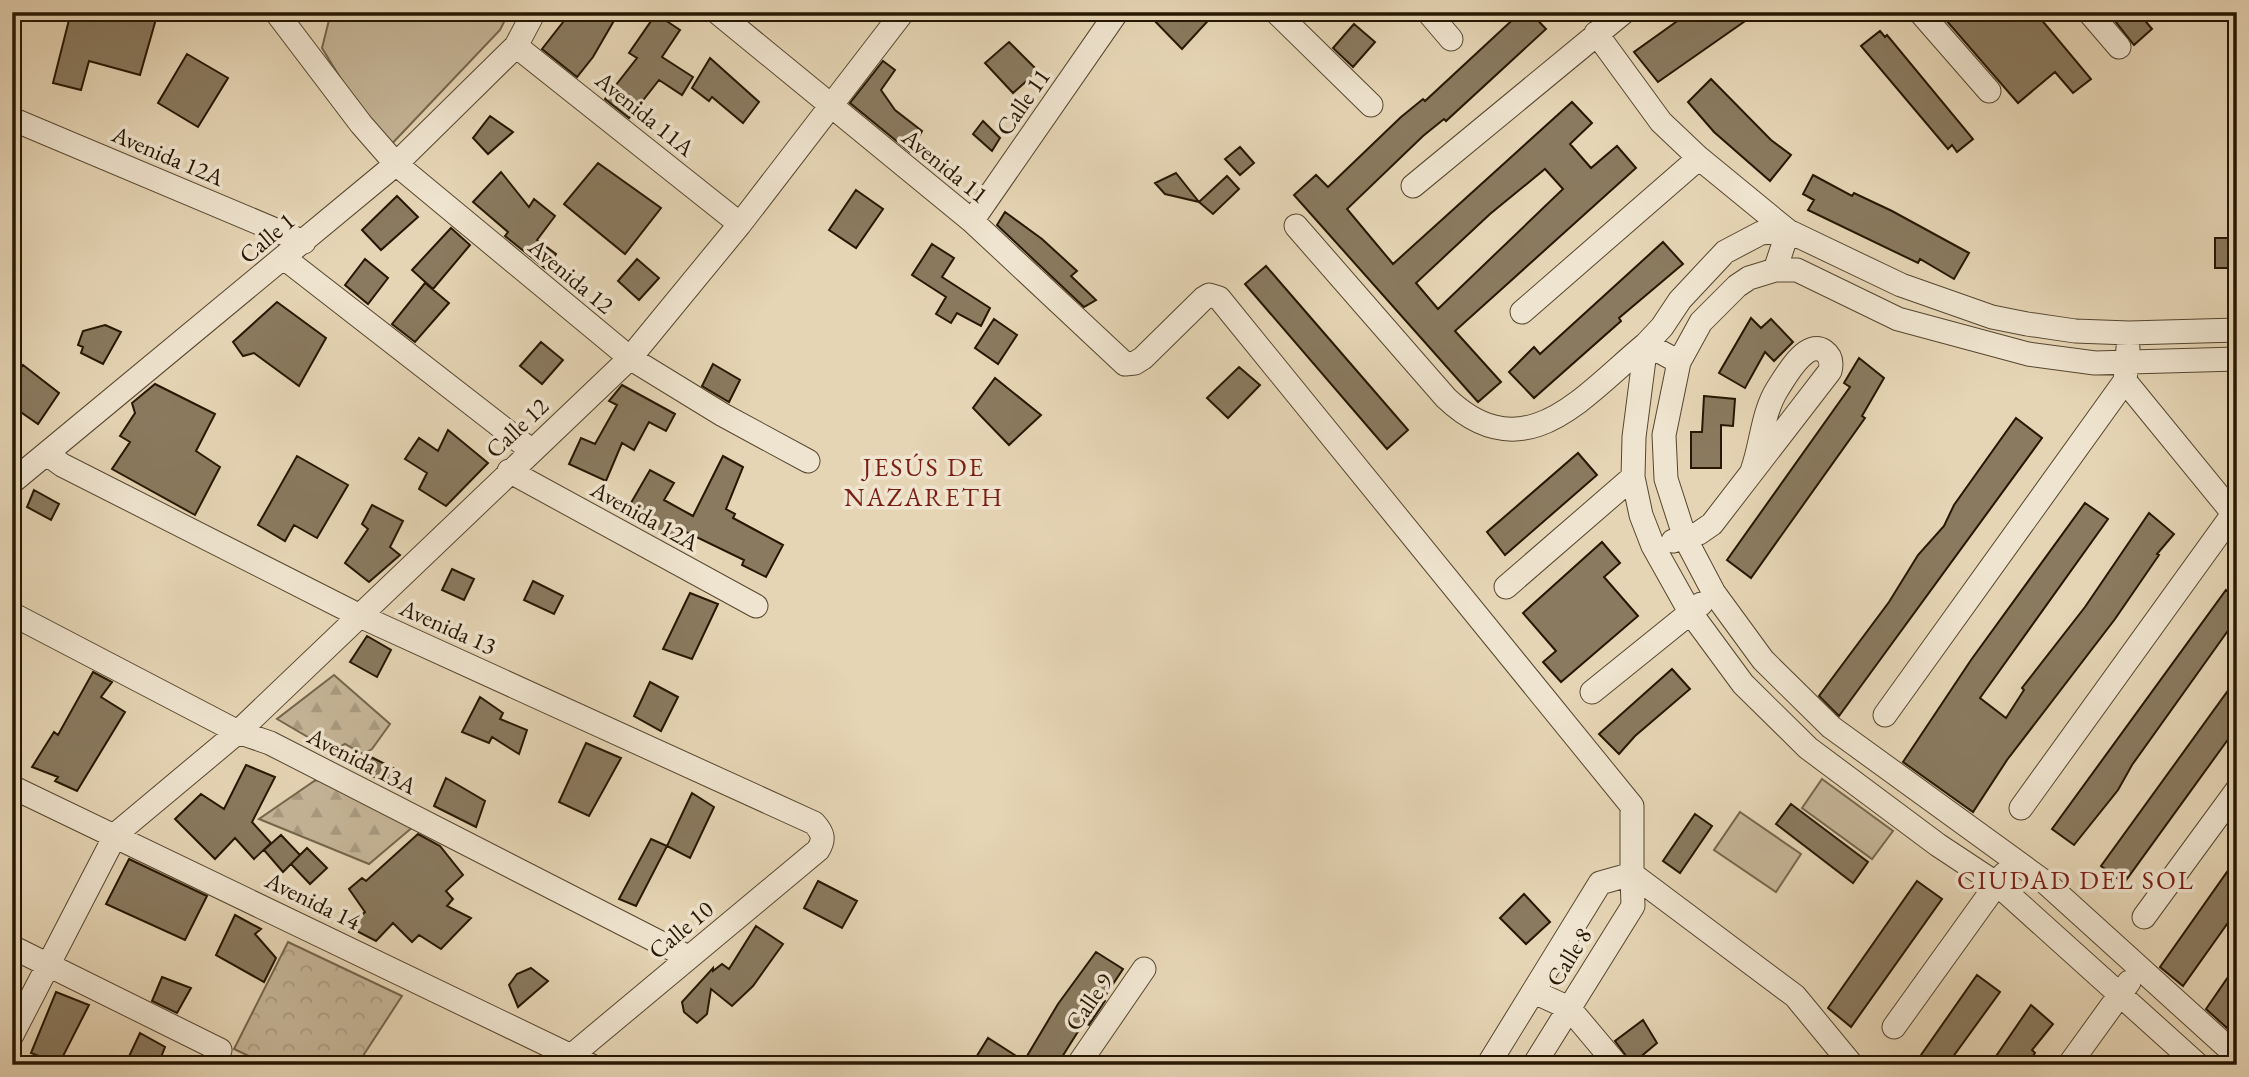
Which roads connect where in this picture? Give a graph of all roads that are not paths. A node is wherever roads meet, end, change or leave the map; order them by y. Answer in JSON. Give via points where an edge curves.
{"nodes":[{"id":1,"x":276,"y":12,"type":"edge"},
{"id":2,"x":534,"y":12,"type":"edge"},
{"id":3,"x":717,"y":12,"type":"edge"},
{"id":4,"x":903,"y":12,"type":"edge"},
{"id":5,"x":1117,"y":12,"type":"edge"},
{"id":6,"x":1276,"y":12,"type":"edge"},
{"id":7,"x":1428,"y":12,"type":"edge"},
{"id":8,"x":1624,"y":12,"type":"edge"},
{"id":9,"x":1920,"y":12,"type":"edge"},
{"id":10,"x":2089,"y":12,"type":"edge"},
{"id":11,"x":1596,"y":33,"type":"junction"},
{"id":12,"x":1451,"y":38,"type":"dead end"},
{"id":13,"x":516,"y":46,"type":"junction"},
{"id":14,"x":2119,"y":47,"type":"dead end"},
{"id":15,"x":1989,"y":90,"type":"dead end"},
{"id":16,"x":1371,"y":106,"type":"dead end"},
{"id":17,"x":830,"y":107,"type":"junction"},
{"id":18,"x":12,"y":118,"type":"edge"},
{"id":19,"x":1699,"y":158,"type":"junction"},
{"id":20,"x":396,"y":164,"type":"junction"},
{"id":21,"x":1413,"y":186,"type":"dead end"},
{"id":22,"x":972,"y":222,"type":"junction"},
{"id":23,"x":740,"y":224,"type":"junction"},
{"id":24,"x":1296,"y":226,"type":"dead end"},
{"id":25,"x":1788,"y":231,"type":"junction"},
{"id":26,"x":304,"y":242,"type":"junction"},
{"id":27,"x":284,"y":258,"type":"junction"},
{"id":28,"x":1775,"y":270,"type":"junction"},
{"id":29,"x":1522,"y":312,"type":"dead end"},
{"id":30,"x":1992,"y":317,"type":"junction"},
{"id":31,"x":2236,"y":326,"type":"edge"},
{"id":32,"x":2129,"y":333,"type":"junction"},
{"id":33,"x":1981,"y":342,"type":"junction"},
{"id":34,"x":1646,"y":344,"type":"junction"},
{"id":35,"x":630,"y":358,"type":"junction"},
{"id":36,"x":2237,"y":359,"type":"edge"},
{"id":37,"x":1679,"y":362,"type":"junction"},
{"id":38,"x":1135,"y":363,"type":"joint"},
{"id":39,"x":1792,"y":368,"type":"junction"},
{"id":40,"x":2127,"y":372,"type":"junction"},
{"id":41,"x":1801,"y":408,"type":"junction"},
{"id":42,"x":531,"y":450,"type":"junction"},
{"id":43,"x":47,"y":454,"type":"junction"},
{"id":44,"x":808,"y":461,"type":"dead end"},
{"id":45,"x":509,"y":471,"type":"junction"},
{"id":46,"x":1752,"y":471,"type":"junction"},
{"id":47,"x":1633,"y":477,"type":"junction"},
{"id":48,"x":12,"y":482,"type":"edge"},
{"id":49,"x":2235,"y":516,"type":"edge"},
{"id":50,"x":1685,"y":538,"type":"junction"},
{"id":51,"x":1653,"y":546,"type":"junction"},
{"id":52,"x":1506,"y":587,"type":"dead end"},
{"id":53,"x":1714,"y":593,"type":"junction"},
{"id":54,"x":757,"y":607,"type":"dead end"},
{"id":55,"x":1690,"y":612,"type":"junction"},
{"id":56,"x":12,"y":614,"type":"edge"},
{"id":57,"x":362,"y":617,"type":"junction"},
{"id":58,"x":1763,"y":660,"type":"junction"},
{"id":59,"x":1743,"y":684,"type":"junction"},
{"id":60,"x":1592,"y":692,"type":"dead end"},
{"id":61,"x":1885,"y":715,"type":"dead end"},
{"id":62,"x":238,"y":732,"type":"junction"},
{"id":63,"x":12,"y":787,"type":"edge"},
{"id":64,"x":2237,"y":790,"type":"edge"},
{"id":65,"x":2021,"y":808,"type":"dead end"},
{"id":66,"x":116,"y":834,"type":"junction"},
{"id":67,"x":823,"y":842,"type":"joint"},
{"id":68,"x":2014,"y":860,"type":"junction"},
{"id":69,"x":1632,"y":874,"type":"junction"},
{"id":70,"x":1997,"y":884,"type":"junction"},
{"id":71,"x":2144,"y":917,"type":"dead end"},
{"id":72,"x":12,"y":947,"type":"edge"},
{"id":73,"x":688,"y":957,"type":"junction"},
{"id":74,"x":48,"y":964,"type":"junction"},
{"id":75,"x":2140,"y":968,"type":"junction"},
{"id":76,"x":1144,"y":969,"type":"dead end"},
{"id":77,"x":1534,"y":992,"type":"junction"},
{"id":78,"x":2120,"y":994,"type":"junction"},
{"id":79,"x":1569,"y":1008,"type":"junction"},
{"id":80,"x":1894,"y":1027,"type":"dead end"},
{"id":81,"x":12,"y":1035,"type":"edge"},
{"id":82,"x":220,"y":1050,"type":"dead end"},
{"id":83,"x":2237,"y":1056,"type":"edge"},
{"id":84,"x":580,"y":1060,"type":"edge"},
{"id":85,"x":1078,"y":1065,"type":"edge"},
{"id":86,"x":1488,"y":1065,"type":"edge"},
{"id":87,"x":1534,"y":1065,"type":"edge"},
{"id":88,"x":1617,"y":1065,"type":"edge"},
{"id":89,"x":1852,"y":1065,"type":"edge"},
{"id":90,"x":2069,"y":1065,"type":"edge"},
{"id":91,"x":2198,"y":1065,"type":"edge"}],
"edges":[{"from":1,"to":20,"type":"street","name":"Avenida 12"},
{"from":2,"to":13,"type":"street","name":"Calle 1"},
{"from":3,"to":17,"type":"street","name":"Avenida 11"},
{"from":4,"to":17,"type":"street","name":"Calle 12"},
{"from":5,"to":22,"type":"street","name":"Calle 11"},
{"from":6,"to":16,"type":"street"},
{"from":7,"to":12,"type":"street"},
{"from":8,"to":11,"type":"street"},
{"from":9,"to":15,"type":"street"},
{"from":10,"to":14,"type":"street"},
{"from":11,"to":19,"type":"street","via":[[1661,122]]},
{"from":11,"to":21,"type":"street"},
{"from":13,"to":20,"type":"street","name":"Calle 1"},
{"from":13,"to":23,"type":"street","name":"Avenida 11A"},
{"from":17,"to":22,"type":"street","name":"Avenida 11"},
{"from":17,"to":23,"type":"street","name":"Calle 12"},
{"from":18,"to":26,"type":"street","name":"Avenida 12A"},
{"from":19,"to":25,"type":"street"},
{"from":19,"to":29,"type":"street"},
{"from":20,"to":26,"type":"street","name":"Calle 1"},
{"from":20,"to":35,"type":"street","name":"Avenida 12"},
{"from":22,"to":38,"type":"street","name":"Avenida 11","via":[[1116,358],[1125,364]]},
{"from":23,"to":35,"type":"street","name":"Calle 12"},
{"from":24,"to":34,"type":"street","via":[[1446,398],[1483,426],[1518,430],[1554,421]]},
{"from":25,"to":28,"type":"street"},
{"from":25,"to":30,"type":"street","via":[[1901,285]]},
{"from":25,"to":34,"type":"street","via":[[1761,233],[1725,252]]},
{"from":26,"to":27,"type":"street","name":"Calle 1"},
{"from":27,"to":42,"type":"street"},
{"from":27,"to":43,"type":"street","name":"Calle 1"},
{"from":28,"to":33,"type":"street","via":[[1797,270],[1898,319]]},
{"from":28,"to":37,"type":"street","via":[[1749,278],[1719,301],[1701,322]]},
{"from":30,"to":32,"type":"street","via":[[2075,331]]},
{"from":30,"to":33,"type":"street"},
{"from":31,"to":32,"type":"street"},
{"from":32,"to":40,"type":"street"},
{"from":33,"to":40,"type":"street"},
{"from":34,"to":37,"type":"street"},
{"from":34,"to":47,"type":"street"},
{"from":35,"to":42,"type":"street","name":"Calle 12"},
{"from":35,"to":44,"type":"street","name":"Avenida 12"},
{"from":36,"to":40,"type":"street"},
{"from":37,"to":50,"type":"street","via":[[1664,435],[1667,479]]},
{"from":38,"to":69,"type":"street","name":"Calle 8","via":[[1204,298],[1219,298],[1632,806]]},
{"from":39,"to":41,"type":"street"},
{"from":39,"to":41,"type":"street","via":[[1814,349],[1830,359],[1830,371]]},
{"from":39,"to":46,"type":"street","via":[[1765,417]]},
{"from":40,"to":49,"type":"street"},
{"from":40,"to":61,"type":"street"},
{"from":41,"to":46,"type":"street"},
{"from":42,"to":45,"type":"street","name":"Calle 12"},
{"from":43,"to":48,"type":"street","name":"Calle 1"},
{"from":43,"to":57,"type":"street","name":"Avenida 13"},
{"from":45,"to":54,"type":"street","name":"Avenida 12A"},
{"from":45,"to":57,"type":"street","name":"Calle 12"},
{"from":46,"to":50,"type":"street","via":[[1712,524]]},
{"from":47,"to":51,"type":"street"},
{"from":47,"to":52,"type":"street"},
{"from":49,"to":65,"type":"street"},
{"from":50,"to":51,"type":"street"},
{"from":50,"to":53,"type":"street"},
{"from":51,"to":55,"type":"street"},
{"from":53,"to":55,"type":"street"},
{"from":53,"to":58,"type":"street"},
{"from":55,"to":59,"type":"street"},
{"from":55,"to":60,"type":"street"},
{"from":56,"to":62,"type":"street","name":"Avenida 13A"},
{"from":57,"to":62,"type":"street","name":"Calle 12"},
{"from":57,"to":67,"type":"street","name":"Avenida 13","via":[[814,823],[822,831]]},
{"from":58,"to":59,"type":"street"},
{"from":58,"to":68,"type":"street","via":[[1831,727]]},
{"from":59,"to":70,"type":"street","via":[[1808,748]]},
{"from":62,"to":66,"type":"street","name":"Calle 12"},
{"from":62,"to":73,"type":"street","name":"Avenida 13A","via":[[270,743]]},
{"from":63,"to":66,"type":"street","name":"Avenida 14"},
{"from":64,"to":71,"type":"street"},
{"from":66,"to":74,"type":"street"},
{"from":66,"to":84,"type":"street","name":"Avenida 14"},
{"from":67,"to":73,"type":"street","name":"Calle 10"},
{"from":68,"to":70,"type":"street"},
{"from":68,"to":75,"type":"street"},
{"from":69,"to":77,"type":"street","via":[[1600,883]]},
{"from":69,"to":79,"type":"street","name":"Calle 8","via":[[1633,906]]},
{"from":69,"to":89,"type":"street","via":[[1795,996]]},
{"from":70,"to":78,"type":"street"},
{"from":70,"to":80,"type":"street"},
{"from":72,"to":74,"type":"street"},
{"from":73,"to":84,"type":"street","name":"Calle 10"},
{"from":74,"to":81,"type":"street"},
{"from":74,"to":82,"type":"street"},
{"from":75,"to":78,"type":"street"},
{"from":75,"to":83,"type":"street"},
{"from":76,"to":85,"type":"street","name":"Calle 9"},
{"from":77,"to":79,"type":"street"},
{"from":77,"to":86,"type":"street"},
{"from":78,"to":90,"type":"street"},
{"from":78,"to":91,"type":"street"},
{"from":79,"to":87,"type":"street","name":"Calle 8"},
{"from":79,"to":88,"type":"street"}]}
